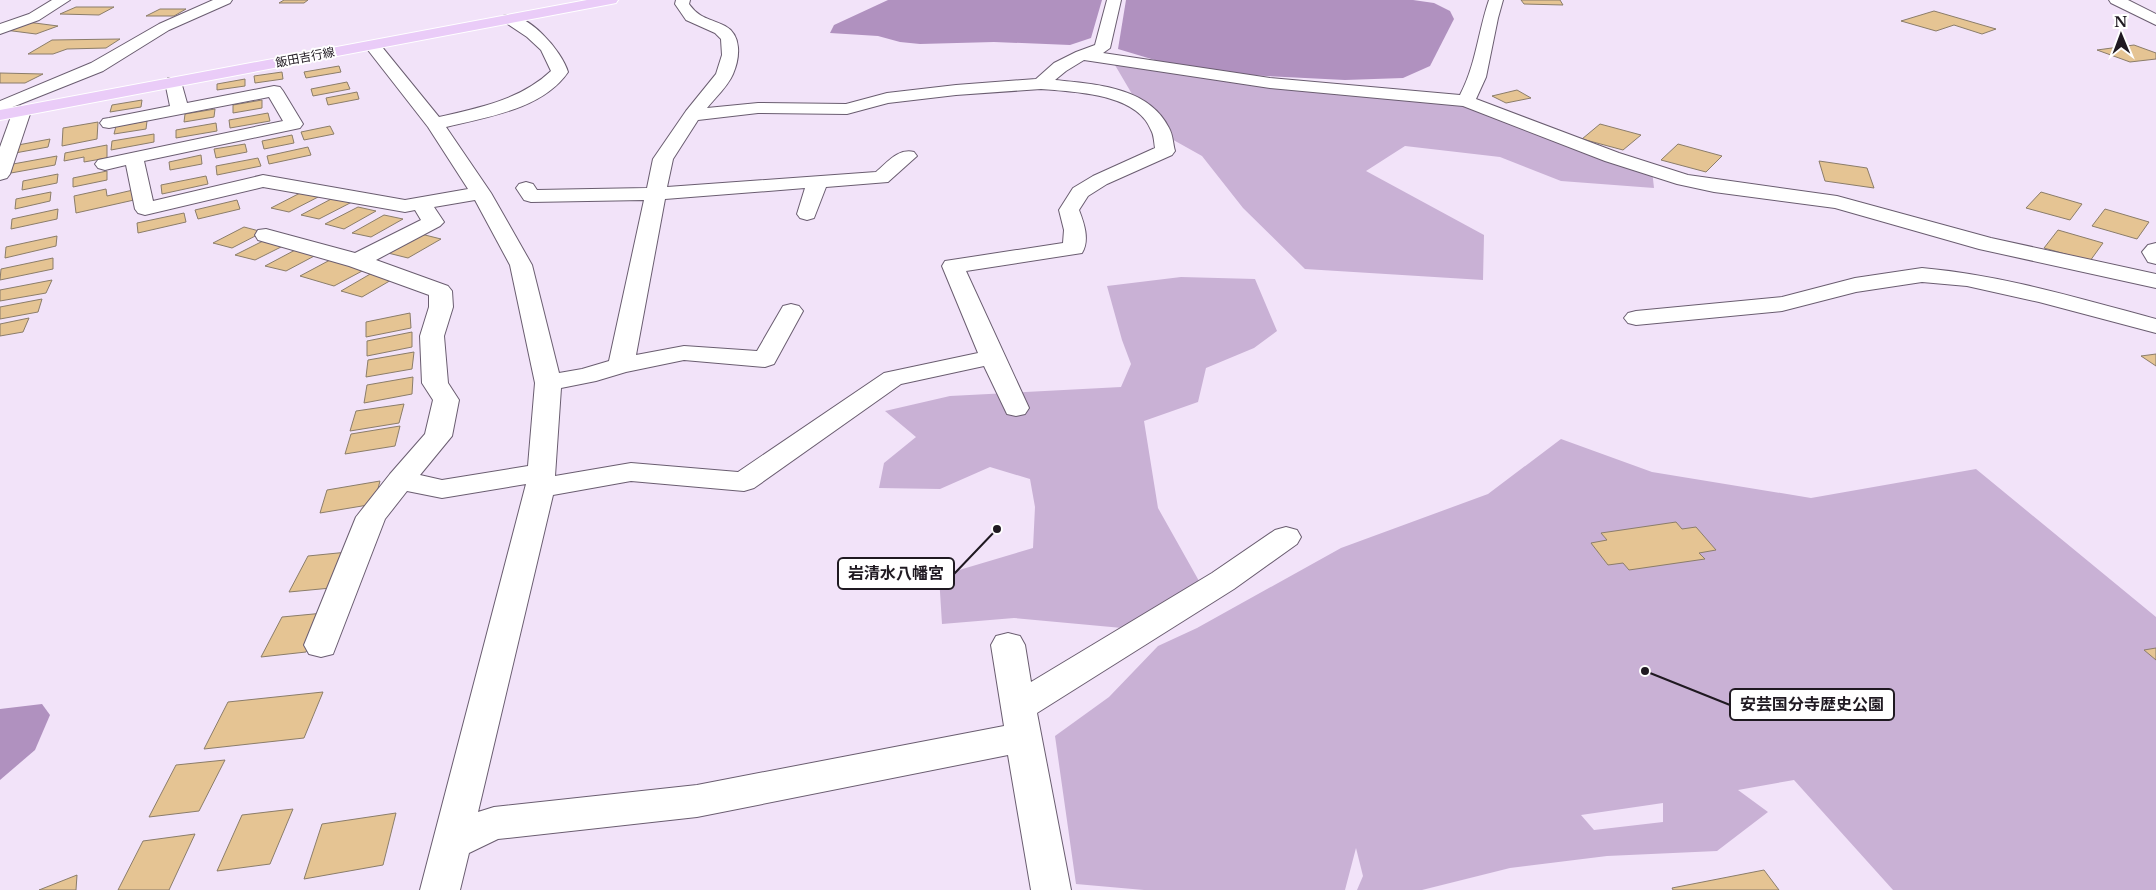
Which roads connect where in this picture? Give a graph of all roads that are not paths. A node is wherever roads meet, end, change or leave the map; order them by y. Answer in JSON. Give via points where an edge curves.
{"nodes":[{"id":1,"x":63,"y":0,"type":"edge"},
{"id":2,"x":225,"y":0,"type":"edge"},
{"id":3,"x":611,"y":0,"type":"edge"},
{"id":4,"x":683,"y":0,"type":"edge"},
{"id":5,"x":1114,"y":0,"type":"edge"},
{"id":6,"x":1496,"y":0,"type":"edge"},
{"id":7,"x":2116,"y":0,"type":"edge"},
{"id":8,"x":508,"y":19,"type":"junction"},
{"id":9,"x":2156,"y":20,"type":"edge"},
{"id":10,"x":0,"y":29,"type":"edge"},
{"id":11,"x":372,"y":45,"type":"junction"},
{"id":12,"x":1082,"y":55,"type":"junction"},
{"id":13,"x":174,"y":82,"type":"junction"},
{"id":14,"x":905,"y":84,"type":"dead end"},
{"id":15,"x":1041,"y":84,"type":"junction"},
{"id":16,"x":887,"y":98,"type":"junction"},
{"id":17,"x":1466,"y":101,"type":"junction"},
{"id":18,"x":0,"y":107,"type":"edge"},
{"id":19,"x":847,"y":109,"type":"junction"},
{"id":20,"x":180,"y":110,"type":"junction"},
{"id":21,"x":22,"y":111,"type":"junction"},
{"id":22,"x":0,"y":115,"type":"edge"},
{"id":23,"x":692,"y":115,"type":"junction"},
{"id":24,"x":108,"y":123,"type":"dead end"},
{"id":25,"x":435,"y":124,"type":"junction"},
{"id":26,"x":831,"y":127,"type":"dead end"},
{"id":27,"x":907,"y":156,"type":"dead end"},
{"id":28,"x":134,"y":158,"type":"junction"},
{"id":29,"x":105,"y":164,"type":"dead end"},
{"id":30,"x":0,"y":174,"type":"edge"},
{"id":31,"x":816,"y":182,"type":"junction"},
{"id":32,"x":526,"y":188,"type":"dead end"},
{"id":33,"x":481,"y":193,"type":"junction"},
{"id":34,"x":657,"y":194,"type":"junction"},
{"id":35,"x":421,"y":204,"type":"junction"},
{"id":36,"x":808,"y":214,"type":"dead end"},
{"id":37,"x":266,"y":236,"type":"dead end"},
{"id":38,"x":2156,"y":250,"type":"edge"},
{"id":39,"x":2156,"y":257,"type":"edge"},
{"id":40,"x":357,"y":262,"type":"junction"},
{"id":41,"x":2156,"y":281,"type":"edge"},
{"id":42,"x":791,"y":311,"type":"dead end"},
{"id":43,"x":1636,"y":318,"type":"dead end"},
{"id":44,"x":2156,"y":326,"type":"edge"},
{"id":45,"x":992,"y":357,"type":"junction"},
{"id":46,"x":621,"y":365,"type":"junction"},
{"id":47,"x":548,"y":383,"type":"junction"},
{"id":48,"x":1016,"y":408,"type":"dead end"},
{"id":49,"x":400,"y":480,"type":"junction"},
{"id":50,"x":541,"y":480,"type":"junction"},
{"id":51,"x":1286,"y":537,"type":"dead end"},
{"id":52,"x":321,"y":645,"type":"dead end"},
{"id":53,"x":1008,"y":645,"type":"dead end"},
{"id":54,"x":1021,"y":722,"type":"junction"},
{"id":55,"x":451,"y":843,"type":"junction"},
{"id":56,"x":440,"y":890,"type":"edge"},
{"id":57,"x":1051,"y":890,"type":"edge"}],
"edges":[{"from":1,"to":10,"type":"street","via":[[34,17]]},
{"from":2,"to":18,"type":"street","via":[[164,27],[97,67]]},
{"from":3,"to":8,"type":"main road","name":"飯田吉行線"},
{"from":4,"to":23,"type":"street","via":[[682,4],[691,17],[721,30],[729,38],[730,46],[724,75]]},
{"from":5,"to":12,"type":"street","via":[[1102,48]]},
{"from":6,"to":17,"type":"street","via":[[1478,77]]},
{"from":7,"to":9,"type":"street"},
{"from":8,"to":11,"type":"main road","name":"飯田吉行線"},
{"from":8,"to":25,"type":"street","via":[[550,48],[560,72],[551,81],[498,108]]},
{"from":11,"to":13,"type":"main road","name":"飯田吉行線"},
{"from":11,"to":25,"type":"street"},
{"from":12,"to":15,"type":"street","via":[[1060,67]]},
{"from":12,"to":17,"type":"street","via":[[1270,82]]},
{"from":13,"to":20,"type":"street"},
{"from":13,"to":21,"type":"main road","name":"飯田吉行線"},
{"from":14,"to":16,"type":"street"},
{"from":15,"to":16,"type":"street"},
{"from":15,"to":45,"type":"street","via":[[1119,95],[1148,110],[1160,128],[1165,151],[1080,192],[1069,210],[1075,230],[1074,248],[953,266]]},
{"from":16,"to":19,"type":"street"},
{"from":17,"to":41,"type":"street","via":[[1612,157],[1684,180],[1837,202],[1987,244]]},
{"from":19,"to":23,"type":"street","via":[[758,108]]},
{"from":19,"to":26,"type":"street"},
{"from":20,"to":24,"type":"street"},
{"from":20,"to":28,"type":"street","via":[[274,92],[294,124]]},
{"from":21,"to":22,"type":"main road","name":"飯田吉行線"},
{"from":21,"to":30,"type":"street"},
{"from":23,"to":34,"type":"street","via":[[663,159]]},
{"from":25,"to":33,"type":"street"},
{"from":27,"to":31,"type":"street","via":[[881,178]]},
{"from":28,"to":29,"type":"street"},
{"from":28,"to":35,"type":"street","via":[[145,209],[263,181],[405,206]]},
{"from":31,"to":34,"type":"street"},
{"from":31,"to":36,"type":"street"},
{"from":32,"to":34,"type":"street","via":[[530,196],[562,198]]},
{"from":33,"to":35,"type":"street"},
{"from":33,"to":47,"type":"street","via":[[521,265]]},
{"from":34,"to":46,"type":"street"},
{"from":35,"to":40,"type":"street","via":[[433,222]]},
{"from":37,"to":40,"type":"street"},
{"from":38,"to":39,"type":"street","via":[[2153,252]]},
{"from":40,"to":49,"type":"street","via":[[440,291],[442,307],[432,336],[434,383],[446,400],[438,436]]},
{"from":42,"to":46,"type":"street","via":[[765,359],[684,353]]},
{"from":43,"to":44,"type":"street","via":[[1782,304],[1855,285],[1922,275],[1967,279]]},
{"from":45,"to":48,"type":"street"},
{"from":45,"to":50,"type":"street","via":[[893,378],[744,482],[631,472]]},
{"from":46,"to":47,"type":"street","via":[[587,376]]},
{"from":47,"to":50,"type":"street"},
{"from":49,"to":50,"type":"street","via":[[442,489]]},
{"from":49,"to":52,"type":"street","via":[[371,518]]},
{"from":50,"to":55,"type":"street"},
{"from":51,"to":54,"type":"street"},
{"from":53,"to":54,"type":"street"},
{"from":54,"to":55,"type":"street","via":[[696,801],[494,823]]},
{"from":54,"to":57,"type":"street"},
{"from":55,"to":56,"type":"street"}]}
